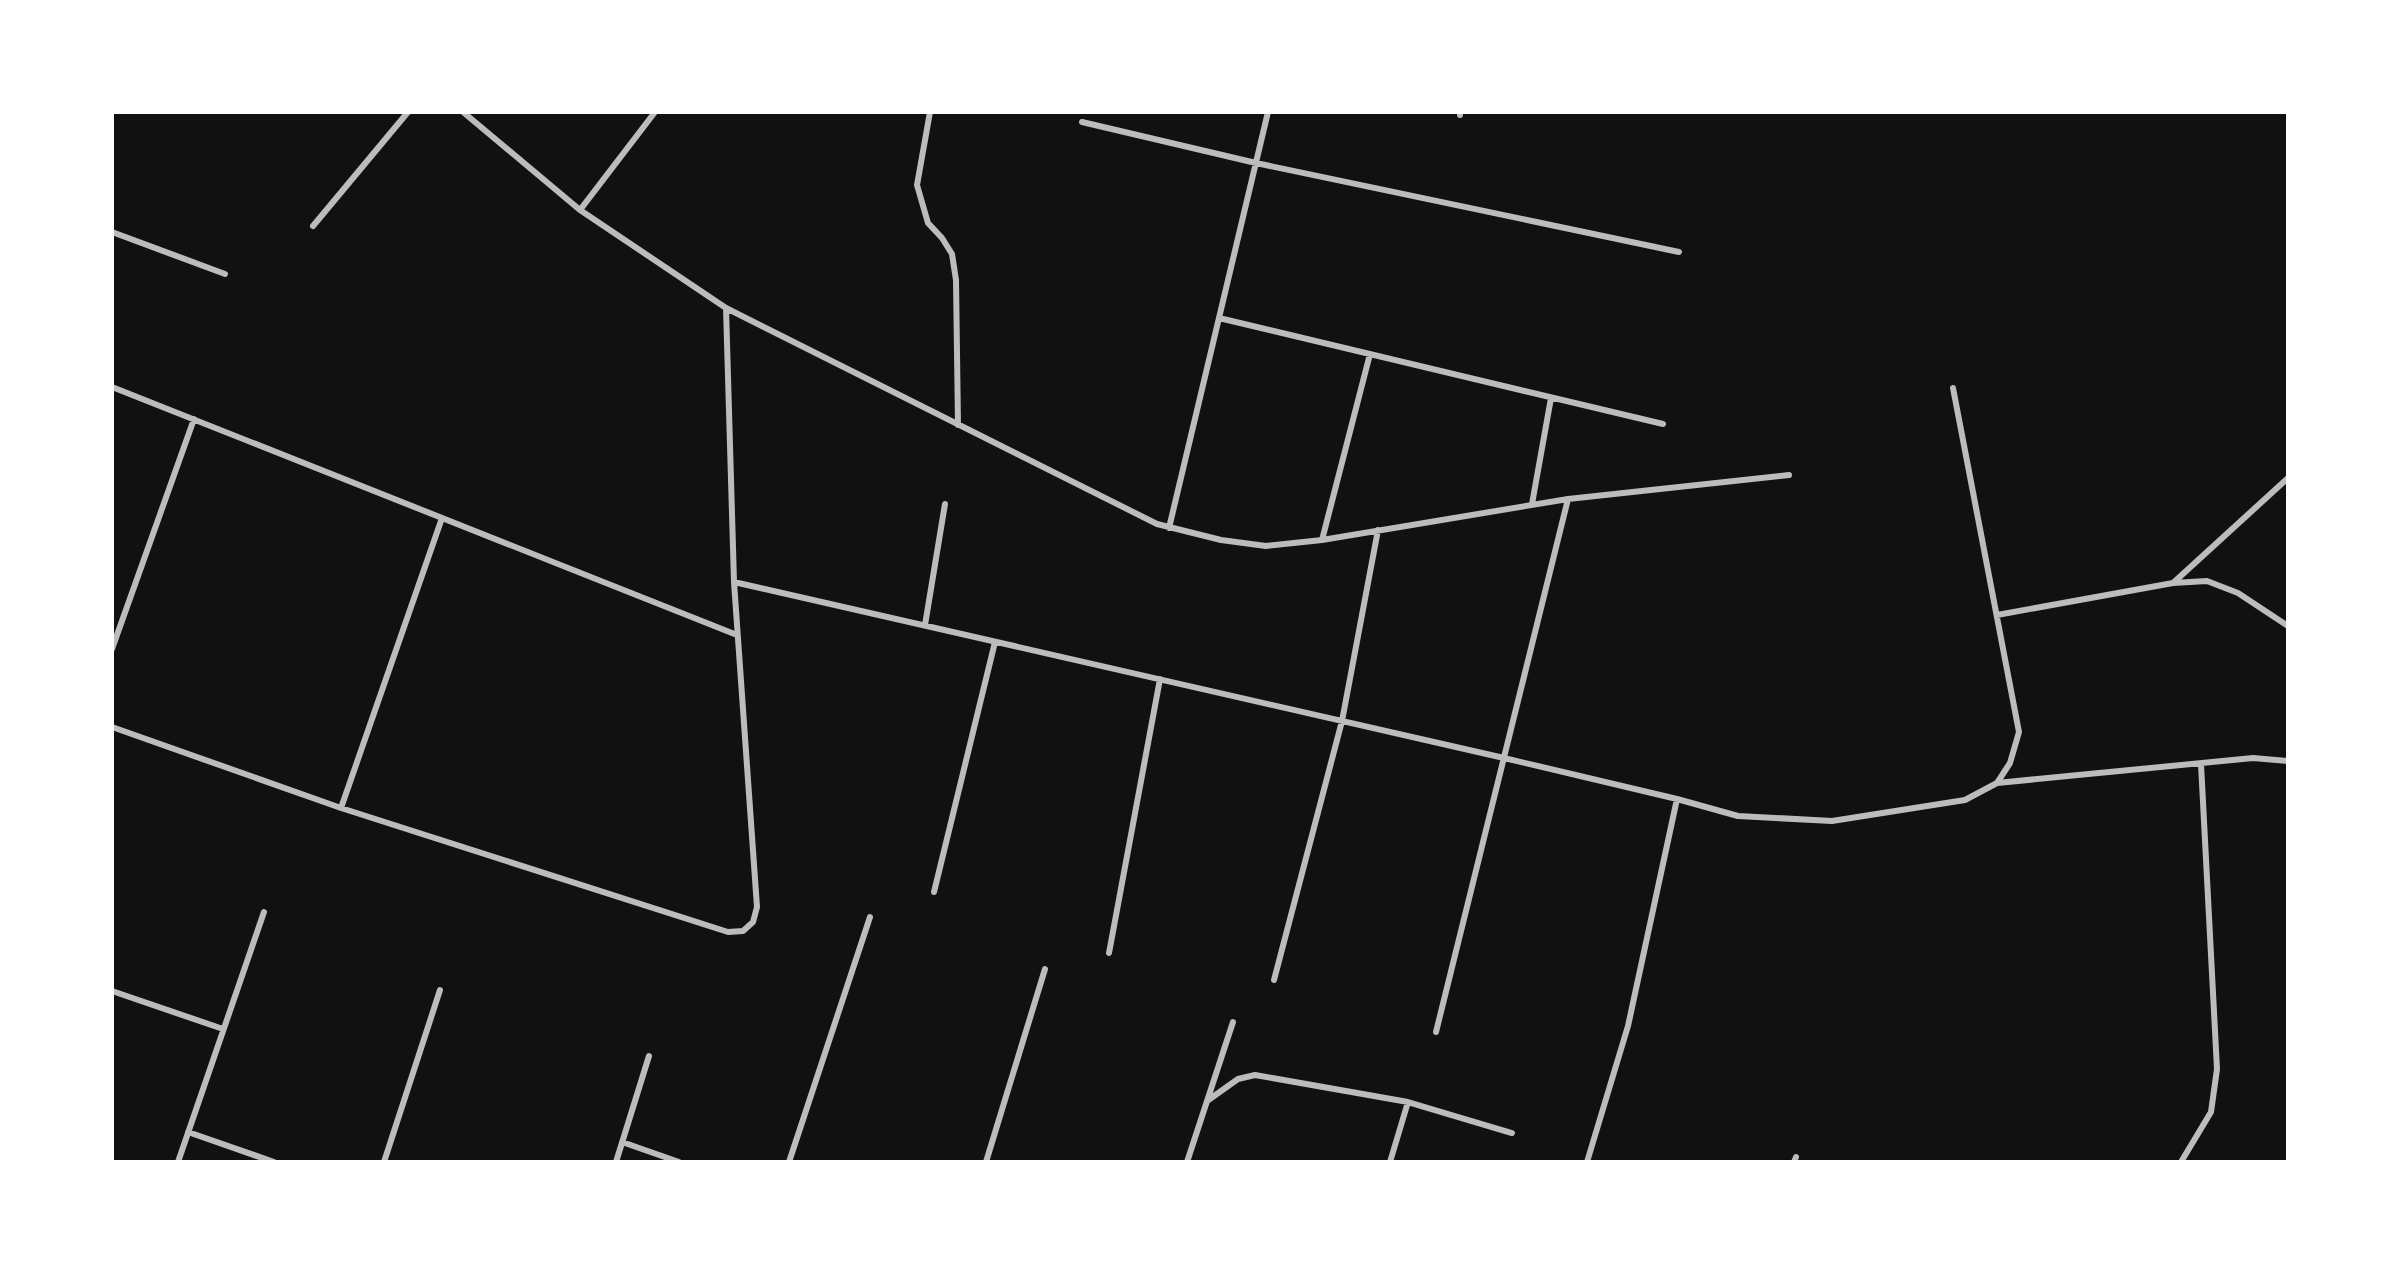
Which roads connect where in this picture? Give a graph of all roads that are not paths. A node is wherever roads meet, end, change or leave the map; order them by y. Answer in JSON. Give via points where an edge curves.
{"nodes":[{"id":1,"x":408,"y":112,"type":"edge"},
{"id":2,"x":463,"y":112,"type":"edge"},
{"id":3,"x":654,"y":112,"type":"edge"},
{"id":4,"x":930,"y":112,"type":"edge"},
{"id":5,"x":1268,"y":112,"type":"edge"},
{"id":6,"x":1082,"y":122,"type":"dead end"},
{"id":7,"x":1256,"y":163,"type":"junction"},
{"id":8,"x":580,"y":210,"type":"junction"},
{"id":9,"x":313,"y":226,"type":"dead end"},
{"id":10,"x":112,"y":231,"type":"edge"},
{"id":11,"x":1679,"y":252,"type":"dead end"},
{"id":12,"x":225,"y":274,"type":"dead end"},
{"id":13,"x":726,"y":308,"type":"junction"},
{"id":14,"x":1219,"y":318,"type":"junction"},
{"id":15,"x":1370,"y":354,"type":"junction"},
{"id":16,"x":112,"y":387,"type":"edge"},
{"id":17,"x":1953,"y":388,"type":"dead end"},
{"id":18,"x":1551,"y":398,"type":"junction"},
{"id":19,"x":194,"y":419,"type":"junction"},
{"id":20,"x":958,"y":424,"type":"junction"},
{"id":21,"x":1663,"y":424,"type":"dead end"},
{"id":22,"x":1789,"y":475,"type":"dead end"},
{"id":23,"x":2288,"y":478,"type":"edge"},
{"id":24,"x":1568,"y":499,"type":"junction"},
{"id":25,"x":945,"y":504,"type":"dead end"},
{"id":26,"x":1532,"y":504,"type":"junction"},
{"id":27,"x":442,"y":518,"type":"junction"},
{"id":28,"x":1169,"y":528,"type":"junction"},
{"id":29,"x":1378,"y":530,"type":"junction"},
{"id":30,"x":1322,"y":540,"type":"junction"},
{"id":31,"x":734,"y":582,"type":"junction"},
{"id":32,"x":2174,"y":583,"type":"junction"},
{"id":33,"x":1997,"y":615,"type":"junction"},
{"id":34,"x":925,"y":626,"type":"junction"},
{"id":35,"x":2288,"y":626,"type":"edge"},
{"id":36,"x":737,"y":635,"type":"junction"},
{"id":37,"x":996,"y":642,"type":"junction"},
{"id":38,"x":112,"y":649,"type":"edge"},
{"id":39,"x":1160,"y":679,"type":"junction"},
{"id":40,"x":1342,"y":721,"type":"junction"},
{"id":41,"x":112,"y":727,"type":"edge"},
{"id":42,"x":1504,"y":758,"type":"junction"},
{"id":43,"x":2288,"y":761,"type":"edge"},
{"id":44,"x":2201,"y":764,"type":"junction"},
{"id":45,"x":1997,"y":783,"type":"junction"},
{"id":46,"x":1677,"y":799,"type":"junction"},
{"id":47,"x":341,"y":808,"type":"junction"},
{"id":48,"x":934,"y":892,"type":"dead end"},
{"id":49,"x":264,"y":912,"type":"dead end"},
{"id":50,"x":870,"y":917,"type":"dead end"},
{"id":51,"x":1109,"y":953,"type":"dead end"},
{"id":52,"x":1045,"y":969,"type":"dead end"},
{"id":53,"x":1274,"y":981,"type":"dead end"},
{"id":54,"x":440,"y":990,"type":"dead end"},
{"id":55,"x":112,"y":992,"type":"edge"},
{"id":56,"x":1233,"y":1022,"type":"dead end"},
{"id":57,"x":224,"y":1029,"type":"junction"},
{"id":58,"x":1436,"y":1032,"type":"dead end"},
{"id":59,"x":649,"y":1056,"type":"dead end"},
{"id":60,"x":1207,"y":1101,"type":"junction"},
{"id":61,"x":1408,"y":1102,"type":"junction"},
{"id":62,"x":188,"y":1132,"type":"junction"},
{"id":63,"x":1512,"y":1133,"type":"dead end"},
{"id":64,"x":622,"y":1142,"type":"junction"},
{"id":65,"x":178,"y":1161,"type":"edge"},
{"id":66,"x":274,"y":1161,"type":"edge"},
{"id":67,"x":384,"y":1161,"type":"edge"},
{"id":68,"x":616,"y":1161,"type":"edge"},
{"id":69,"x":679,"y":1161,"type":"edge"},
{"id":70,"x":789,"y":1161,"type":"edge"},
{"id":71,"x":986,"y":1161,"type":"edge"},
{"id":72,"x":1187,"y":1161,"type":"edge"},
{"id":73,"x":1390,"y":1161,"type":"edge"},
{"id":74,"x":1587,"y":1161,"type":"edge"},
{"id":75,"x":2181,"y":1161,"type":"edge"}],
"edges":[{"from":1,"to":9,"type":"street"},
{"from":2,"to":8,"type":"street"},
{"from":3,"to":8,"type":"street"},
{"from":4,"to":20,"type":"street","via":[[917,185],[928,223],[952,254],[956,279]]},
{"from":5,"to":7,"type":"street"},
{"from":6,"to":7,"type":"street"},
{"from":7,"to":11,"type":"street"},
{"from":7,"to":14,"type":"street"},
{"from":8,"to":13,"type":"street"},
{"from":10,"to":12,"type":"street"},
{"from":13,"to":20,"type":"street"},
{"from":13,"to":31,"type":"street"},
{"from":14,"to":15,"type":"street"},
{"from":14,"to":28,"type":"street"},
{"from":15,"to":18,"type":"street"},
{"from":15,"to":30,"type":"street"},
{"from":16,"to":19,"type":"street"},
{"from":17,"to":33,"type":"street"},
{"from":18,"to":21,"type":"street"},
{"from":18,"to":26,"type":"street"},
{"from":19,"to":27,"type":"street"},
{"from":19,"to":38,"type":"street"},
{"from":20,"to":28,"type":"street"},
{"from":22,"to":24,"type":"street"},
{"from":23,"to":32,"type":"street"},
{"from":24,"to":26,"type":"street"},
{"from":24,"to":42,"type":"street"},
{"from":25,"to":34,"type":"street"},
{"from":26,"to":29,"type":"street"},
{"from":27,"to":36,"type":"street"},
{"from":27,"to":47,"type":"street"},
{"from":28,"to":30,"type":"street","via":[[1266,546]]},
{"from":29,"to":30,"type":"street"},
{"from":29,"to":40,"type":"street"},
{"from":31,"to":34,"type":"street"},
{"from":31,"to":36,"type":"street"},
{"from":32,"to":33,"type":"street"},
{"from":32,"to":35,"type":"street","via":[[2207,581],[2238,593]]},
{"from":33,"to":45,"type":"street","via":[[2019,732],[2010,763]]},
{"from":34,"to":37,"type":"street"},
{"from":36,"to":47,"type":"street","via":[[757,907],[753,922],[742,931],[728,932],[653,910]]},
{"from":37,"to":39,"type":"street"},
{"from":37,"to":48,"type":"street"},
{"from":39,"to":40,"type":"street"},
{"from":39,"to":51,"type":"street"},
{"from":40,"to":42,"type":"street"},
{"from":40,"to":53,"type":"street"},
{"from":41,"to":47,"type":"street"},
{"from":42,"to":46,"type":"street"},
{"from":42,"to":58,"type":"street"},
{"from":43,"to":44,"type":"street","via":[[2253,758]]},
{"from":44,"to":45,"type":"street"},
{"from":44,"to":75,"type":"street","via":[[2217,1069],[2211,1112]]},
{"from":45,"to":46,"type":"street","via":[[1965,800],[1832,821],[1738,816]]},
{"from":46,"to":74,"type":"street","via":[[1628,1026]]},
{"from":49,"to":57,"type":"street"},
{"from":50,"to":70,"type":"street"},
{"from":52,"to":71,"type":"street"},
{"from":54,"to":67,"type":"street"},
{"from":55,"to":57,"type":"street"},
{"from":56,"to":60,"type":"street"},
{"from":57,"to":62,"type":"street"},
{"from":59,"to":64,"type":"street"},
{"from":60,"to":61,"type":"street","via":[[1238,1079],[1255,1075]]},
{"from":60,"to":72,"type":"street"},
{"from":61,"to":63,"type":"street"},
{"from":61,"to":73,"type":"street"},
{"from":62,"to":65,"type":"street"},
{"from":62,"to":66,"type":"street"},
{"from":64,"to":68,"type":"street"},
{"from":64,"to":69,"type":"street"}]}
